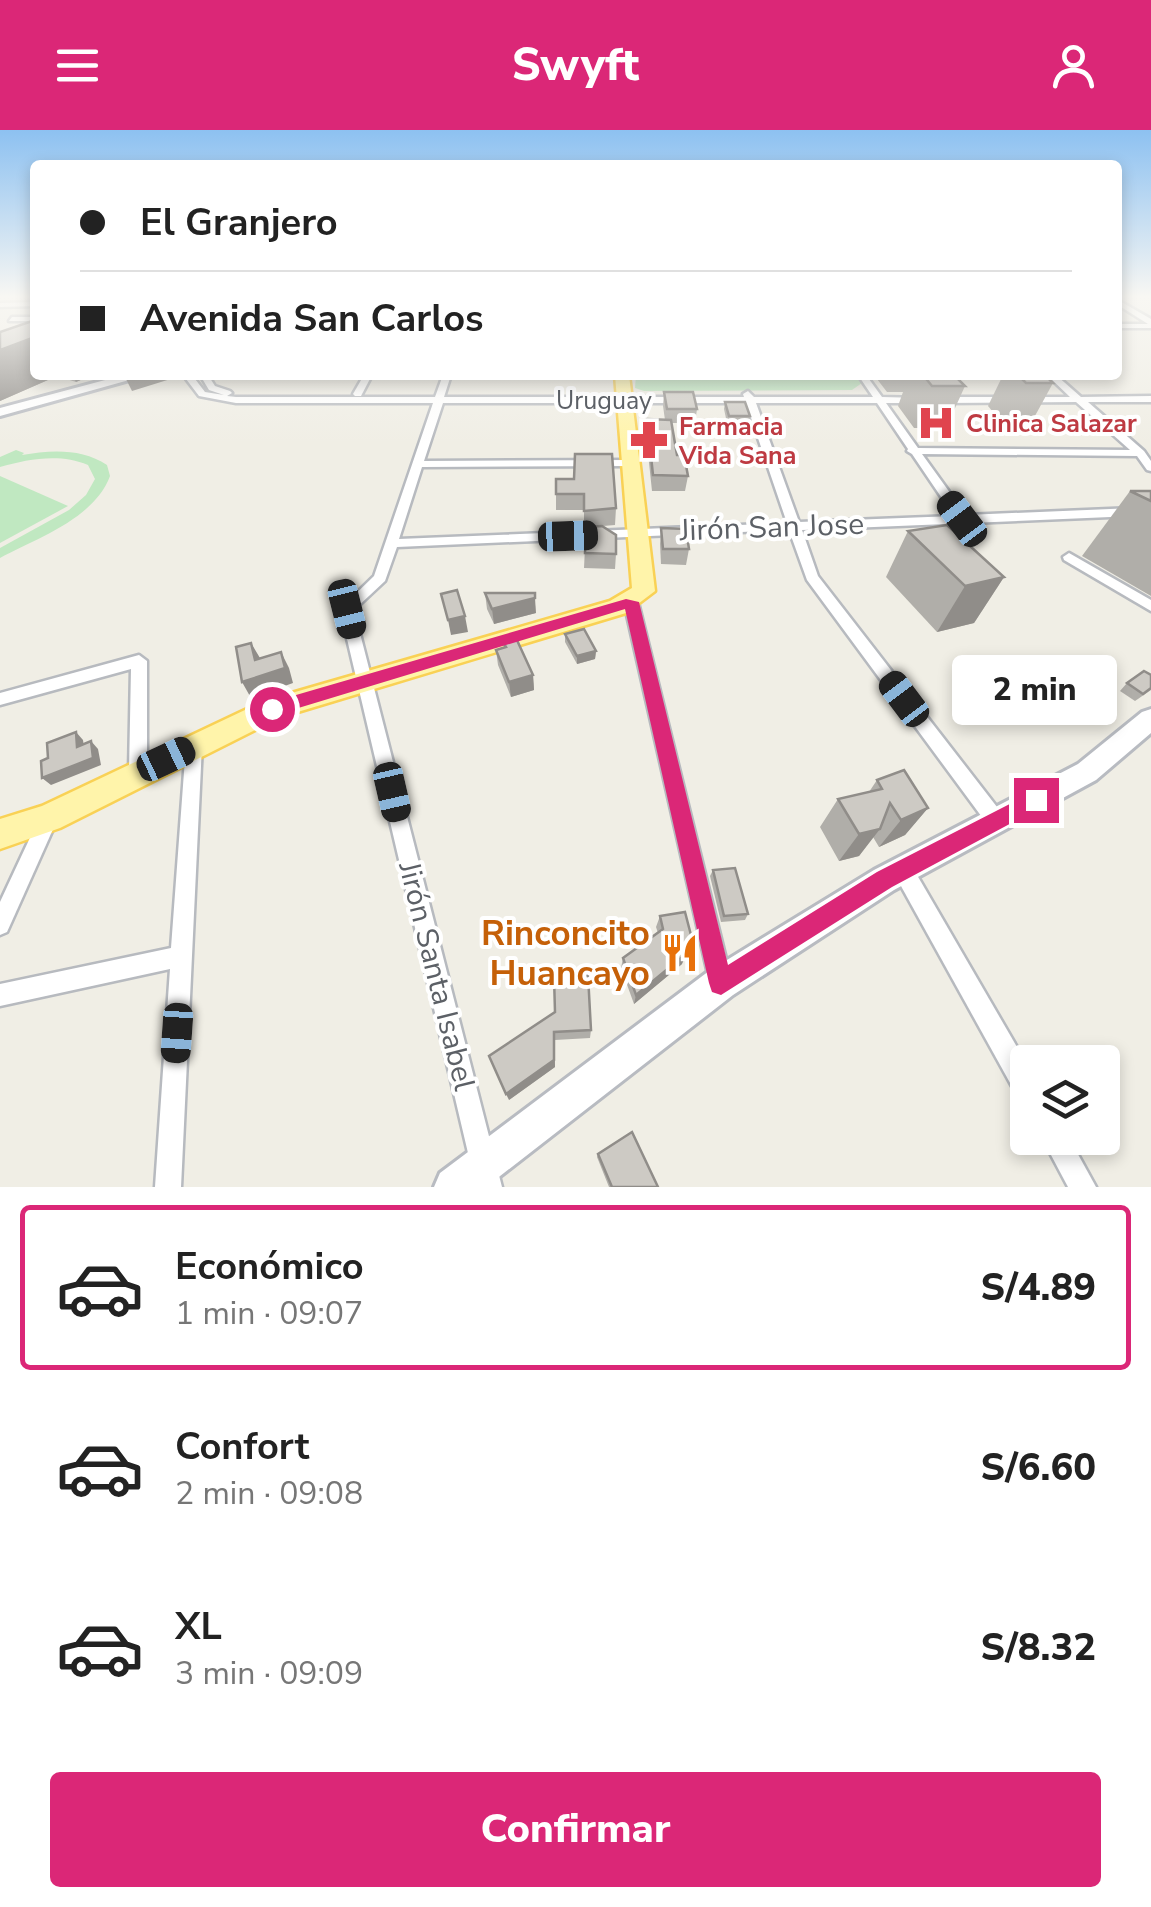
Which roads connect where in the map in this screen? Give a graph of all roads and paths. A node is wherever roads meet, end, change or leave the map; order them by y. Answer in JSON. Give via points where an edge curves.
{"nodes":[{"id":1,"x":110,"y":380,"type":"edge"},
{"id":2,"x":192,"y":380,"type":"edge"},
{"id":3,"x":207,"y":380,"type":"edge"},
{"id":4,"x":365,"y":380,"type":"edge"},
{"id":5,"x":444,"y":380,"type":"edge"},
{"id":6,"x":622,"y":380,"type":"edge"},
{"id":7,"x":865,"y":380,"type":"edge"},
{"id":8,"x":1057,"y":380,"type":"edge"},
{"id":9,"x":358,"y":394,"type":"junction"},
{"id":10,"x":624,"y":396,"type":"junction"},
{"id":11,"x":1151,"y":396,"type":"edge"},
{"id":12,"x":749,"y":397,"type":"junction"},
{"id":13,"x":874,"y":397,"type":"junction"},
{"id":14,"x":439,"y":398,"type":"junction"},
{"id":15,"x":1079,"y":398,"type":"junction"},
{"id":16,"x":0,"y":410,"type":"edge"},
{"id":17,"x":912,"y":452,"type":"junction"},
{"id":18,"x":1140,"y":453,"type":"junction"},
{"id":19,"x":630,"y":463,"type":"junction"},
{"id":20,"x":418,"y":464,"type":"junction"},
{"id":21,"x":1151,"y":468,"type":"edge"},
{"id":22,"x":1151,"y":508,"type":"edge"},
{"id":23,"x":962,"y":519,"type":"junction"},
{"id":24,"x":795,"y":526,"type":"junction"},
{"id":25,"x":638,"y":533,"type":"junction"},
{"id":26,"x":393,"y":544,"type":"junction"},
{"id":27,"x":1069,"y":557,"type":"dead end"},
{"id":28,"x":631,"y":602,"type":"junction"},
{"id":29,"x":1151,"y":606,"type":"edge"},
{"id":30,"x":364,"y":680,"type":"junction"},
{"id":31,"x":0,"y":699,"type":"edge"},
{"id":32,"x":1151,"y":719,"type":"edge"},
{"id":33,"x":194,"y":746,"type":"junction"},
{"id":34,"x":138,"y":772,"type":"junction"},
{"id":35,"x":49,"y":818,"type":"junction"},
{"id":36,"x":997,"y":822,"type":"junction"},
{"id":37,"x":0,"y":834,"type":"edge"},
{"id":38,"x":903,"y":870,"type":"junction"},
{"id":39,"x":0,"y":925,"type":"edge"},
{"id":40,"x":182,"y":956,"type":"junction"},
{"id":41,"x":721,"y":983,"type":"junction"},
{"id":42,"x":0,"y":995,"type":"edge"},
{"id":43,"x":1010,"y":1058,"type":"edge"},
{"id":44,"x":1065,"y":1155,"type":"edge"},
{"id":45,"x":486,"y":1176,"type":"edge"},
{"id":46,"x":168,"y":1187,"type":"edge"},
{"id":47,"x":454,"y":1187,"type":"edge"},
{"id":48,"x":1083,"y":1187,"type":"edge"}],
"edges":[{"from":1,"to":16,"type":"main road"},
{"from":2,"to":14,"type":"street","name":"Uruguay","via":[[202,394],[223,400]]},
{"from":3,"to":9,"type":"street","name":"Uruguay","via":[[230,394]]},
{"from":4,"to":9,"type":"street"},
{"from":5,"to":14,"type":"street","name":"Jirón Santa Isabel"},
{"from":6,"to":10,"type":"main road"},
{"from":7,"to":13,"type":"street"},
{"from":8,"to":15,"type":"street"},
{"from":9,"to":14,"type":"street","name":"Uruguay"},
{"from":10,"to":12,"type":"street","name":"Uruguay"},
{"from":10,"to":14,"type":"street","name":"Uruguay"},
{"from":10,"to":19,"type":"main road"},
{"from":11,"to":15,"type":"street","name":"Uruguay"},
{"from":12,"to":13,"type":"street","name":"Uruguay"},
{"from":12,"to":24,"type":"street"},
{"from":13,"to":15,"type":"street","name":"Uruguay"},
{"from":13,"to":17,"type":"street"},
{"from":14,"to":20,"type":"street","name":"Jirón Santa Isabel"},
{"from":15,"to":18,"type":"street"},
{"from":17,"to":18,"type":"street"},
{"from":17,"to":23,"type":"street"},
{"from":18,"to":21,"type":"street"},
{"from":19,"to":20,"type":"street"},
{"from":19,"to":25,"type":"main road"},
{"from":20,"to":26,"type":"street","name":"Jirón Santa Isabel"},
{"from":22,"to":23,"type":"street","name":"Jirón San Jose"},
{"from":23,"to":24,"type":"street","name":"Jirón San Jose"},
{"from":24,"to":25,"type":"street","name":"Jirón San Jose"},
{"from":24,"to":36,"type":"street","via":[[812,577]]},
{"from":25,"to":26,"type":"street","name":"Jirón San Jose"},
{"from":25,"to":28,"type":"main road","via":[[644,591]]},
{"from":26,"to":30,"type":"street","name":"Jirón Santa Isabel","via":[[380,578],[347,609]]},
{"from":27,"to":29,"type":"street"},
{"from":28,"to":30,"type":"main road"},
{"from":28,"to":41,"type":"street"},
{"from":30,"to":33,"type":"main road","via":[[272,709]]},
{"from":30,"to":45,"type":"street","name":"Jirón Santa Isabel"},
{"from":31,"to":34,"type":"street","via":[[139,661]]},
{"from":32,"to":36,"type":"main road","via":[[1086,772]]},
{"from":33,"to":34,"type":"main road"},
{"from":33,"to":40,"type":"street"},
{"from":34,"to":35,"type":"main road"},
{"from":35,"to":37,"type":"main road"},
{"from":35,"to":39,"type":"street"},
{"from":36,"to":38,"type":"main road"},
{"from":38,"to":41,"type":"main road"},
{"from":38,"to":43,"type":"street"},
{"from":40,"to":42,"type":"street"},
{"from":40,"to":46,"type":"street"},
{"from":41,"to":45,"type":"main road"},
{"from":44,"to":48,"type":"street"},
{"from":45,"to":47,"type":"main road"}]}
